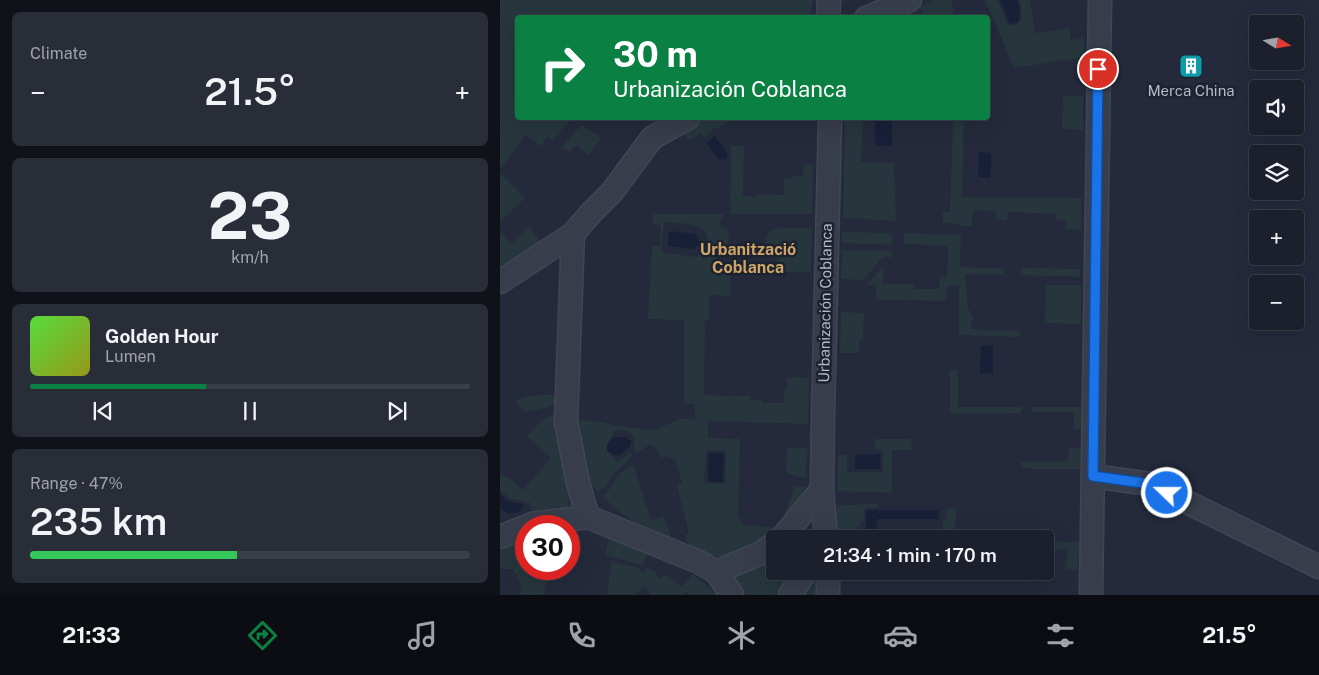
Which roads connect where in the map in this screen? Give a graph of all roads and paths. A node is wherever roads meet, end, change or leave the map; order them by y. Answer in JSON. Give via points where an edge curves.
{"nodes":[{"id":1,"x":829,"y":0,"type":"edge"},
{"id":2,"x":910,"y":0,"type":"edge"},
{"id":3,"x":1100,"y":0,"type":"edge"},
{"id":4,"x":828,"y":15,"type":"edge"},
{"id":5,"x":873,"y":15,"type":"edge"},
{"id":6,"x":684,"y":120,"type":"edge"},
{"id":7,"x":830,"y":120,"type":"edge"},
{"id":8,"x":573,"y":234,"type":"junction"},
{"id":9,"x":500,"y":282,"type":"edge"},
{"id":10,"x":1093,"y":476,"type":"junction"},
{"id":11,"x":822,"y":489,"type":"junction"},
{"id":12,"x":588,"y":517,"type":"junction"},
{"id":13,"x":788,"y":530,"type":"edge"},
{"id":14,"x":825,"y":530,"type":"edge"},
{"id":15,"x":500,"y":537,"type":"edge"},
{"id":16,"x":766,"y":549,"type":"edge"},
{"id":17,"x":1319,"y":567,"type":"edge"},
{"id":18,"x":716,"y":572,"type":"junction"},
{"id":19,"x":800,"y":580,"type":"edge"},
{"id":20,"x":828,"y":580,"type":"edge"},
{"id":21,"x":732,"y":595,"type":"edge"},
{"id":22,"x":790,"y":595,"type":"edge"},
{"id":23,"x":828,"y":595,"type":"edge"},
{"id":24,"x":1091,"y":595,"type":"edge"}],
"edges":[{"from":1,"to":4,"type":"street"},
{"from":2,"to":5,"type":"street"},
{"from":3,"to":10,"type":"street"},
{"from":6,"to":8,"type":"street","via":[[652,138],[612,192]]},
{"from":7,"to":11,"type":"street","name":"Urbanización Coblanca"},
{"from":8,"to":9,"type":"street"},
{"from":8,"to":12,"type":"street","via":[[566,422]]},
{"from":10,"to":17,"type":"street","via":[[1150,484]]},
{"from":10,"to":24,"type":"street"},
{"from":11,"to":13,"type":"street"},
{"from":11,"to":14,"type":"street","name":"Urbanización Coblanca"},
{"from":12,"to":15,"type":"street","via":[[532,524]]},
{"from":12,"to":18,"type":"street","via":[[669,549]]},
{"from":16,"to":18,"type":"street"},
{"from":18,"to":21,"type":"street"},
{"from":19,"to":22,"type":"street"},
{"from":20,"to":23,"type":"street"}]}
